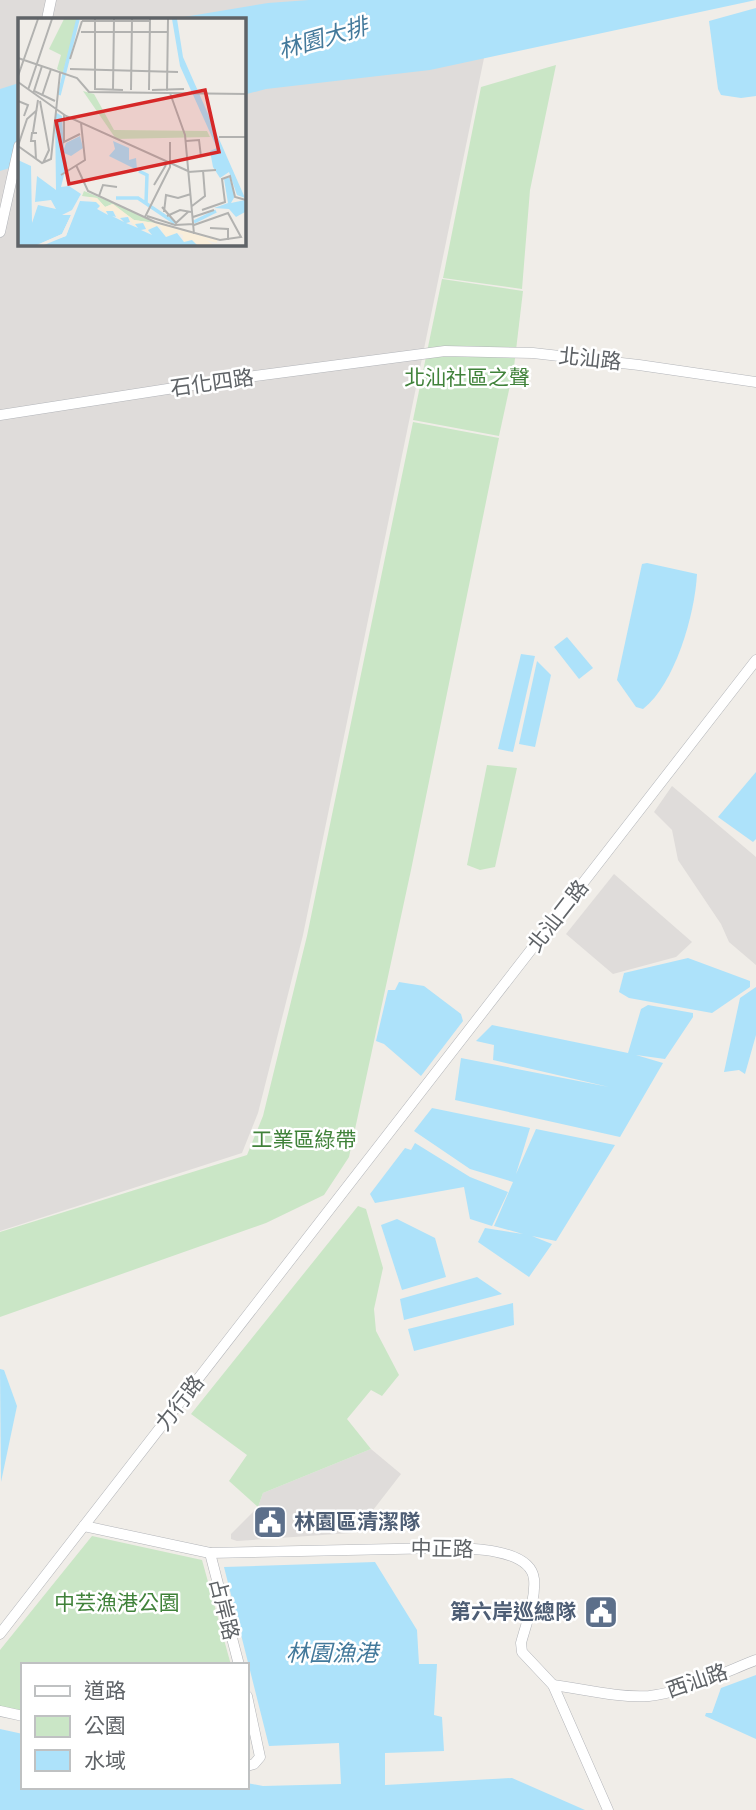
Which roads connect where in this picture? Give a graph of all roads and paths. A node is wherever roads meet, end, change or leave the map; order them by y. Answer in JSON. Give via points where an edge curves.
{"nodes":[{"id":1,"x":51,"y":0,"type":"edge"},
{"id":2,"x":47,"y":18,"type":"edge"},
{"id":3,"x":18,"y":150,"type":"edge"},
{"id":4,"x":0,"y":232,"type":"edge"},
{"id":5,"x":424,"y":355,"type":"joint"},
{"id":6,"x":756,"y":382,"type":"edge"},
{"id":7,"x":0,"y":415,"type":"edge"},
{"id":8,"x":756,"y":660,"type":"edge"},
{"id":9,"x":360,"y":1172,"type":"joint"},
{"id":10,"x":84,"y":1526,"type":"junction"},
{"id":11,"x":210,"y":1553,"type":"junction"},
{"id":12,"x":0,"y":1634,"type":"edge"},
{"id":13,"x":756,"y":1660,"type":"edge"},
{"id":14,"x":238,"y":1663,"type":"edge"},
{"id":15,"x":553,"y":1685,"type":"junction"},
{"id":16,"x":248,"y":1701,"type":"edge"},
{"id":17,"x":0,"y":1711,"type":"edge"},
{"id":18,"x":21,"y":1716,"type":"edge"},
{"id":19,"x":248,"y":1766,"type":"edge"},
{"id":20,"x":608,"y":1810,"type":"edge"}],
"edges":[{"from":1,"to":2,"type":"street"},
{"from":3,"to":4,"type":"street"},
{"from":5,"to":6,"type":"street","name":"北汕路","via":[[478,350],[533,353]]},
{"from":5,"to":7,"type":"street","name":"石化四路"},
{"from":8,"to":9,"type":"street","name":"北汕二路"},
{"from":9,"to":10,"type":"street","name":"力行路"},
{"from":10,"to":11,"type":"street","name":"中正路"},
{"from":10,"to":12,"type":"street","name":"力行路"},
{"from":11,"to":14,"type":"street","name":"占岸路"},
{"from":11,"to":15,"type":"street","name":"中正路","via":[[473,1548],[510,1555],[534,1574],[522,1652]]},
{"from":13,"to":15,"type":"street","name":"西汕路","via":[[650,1696]]},
{"from":15,"to":20,"type":"street","name":"中正路"},
{"from":16,"to":19,"type":"street","via":[[260,1757]]},
{"from":17,"to":18,"type":"street"}]}
